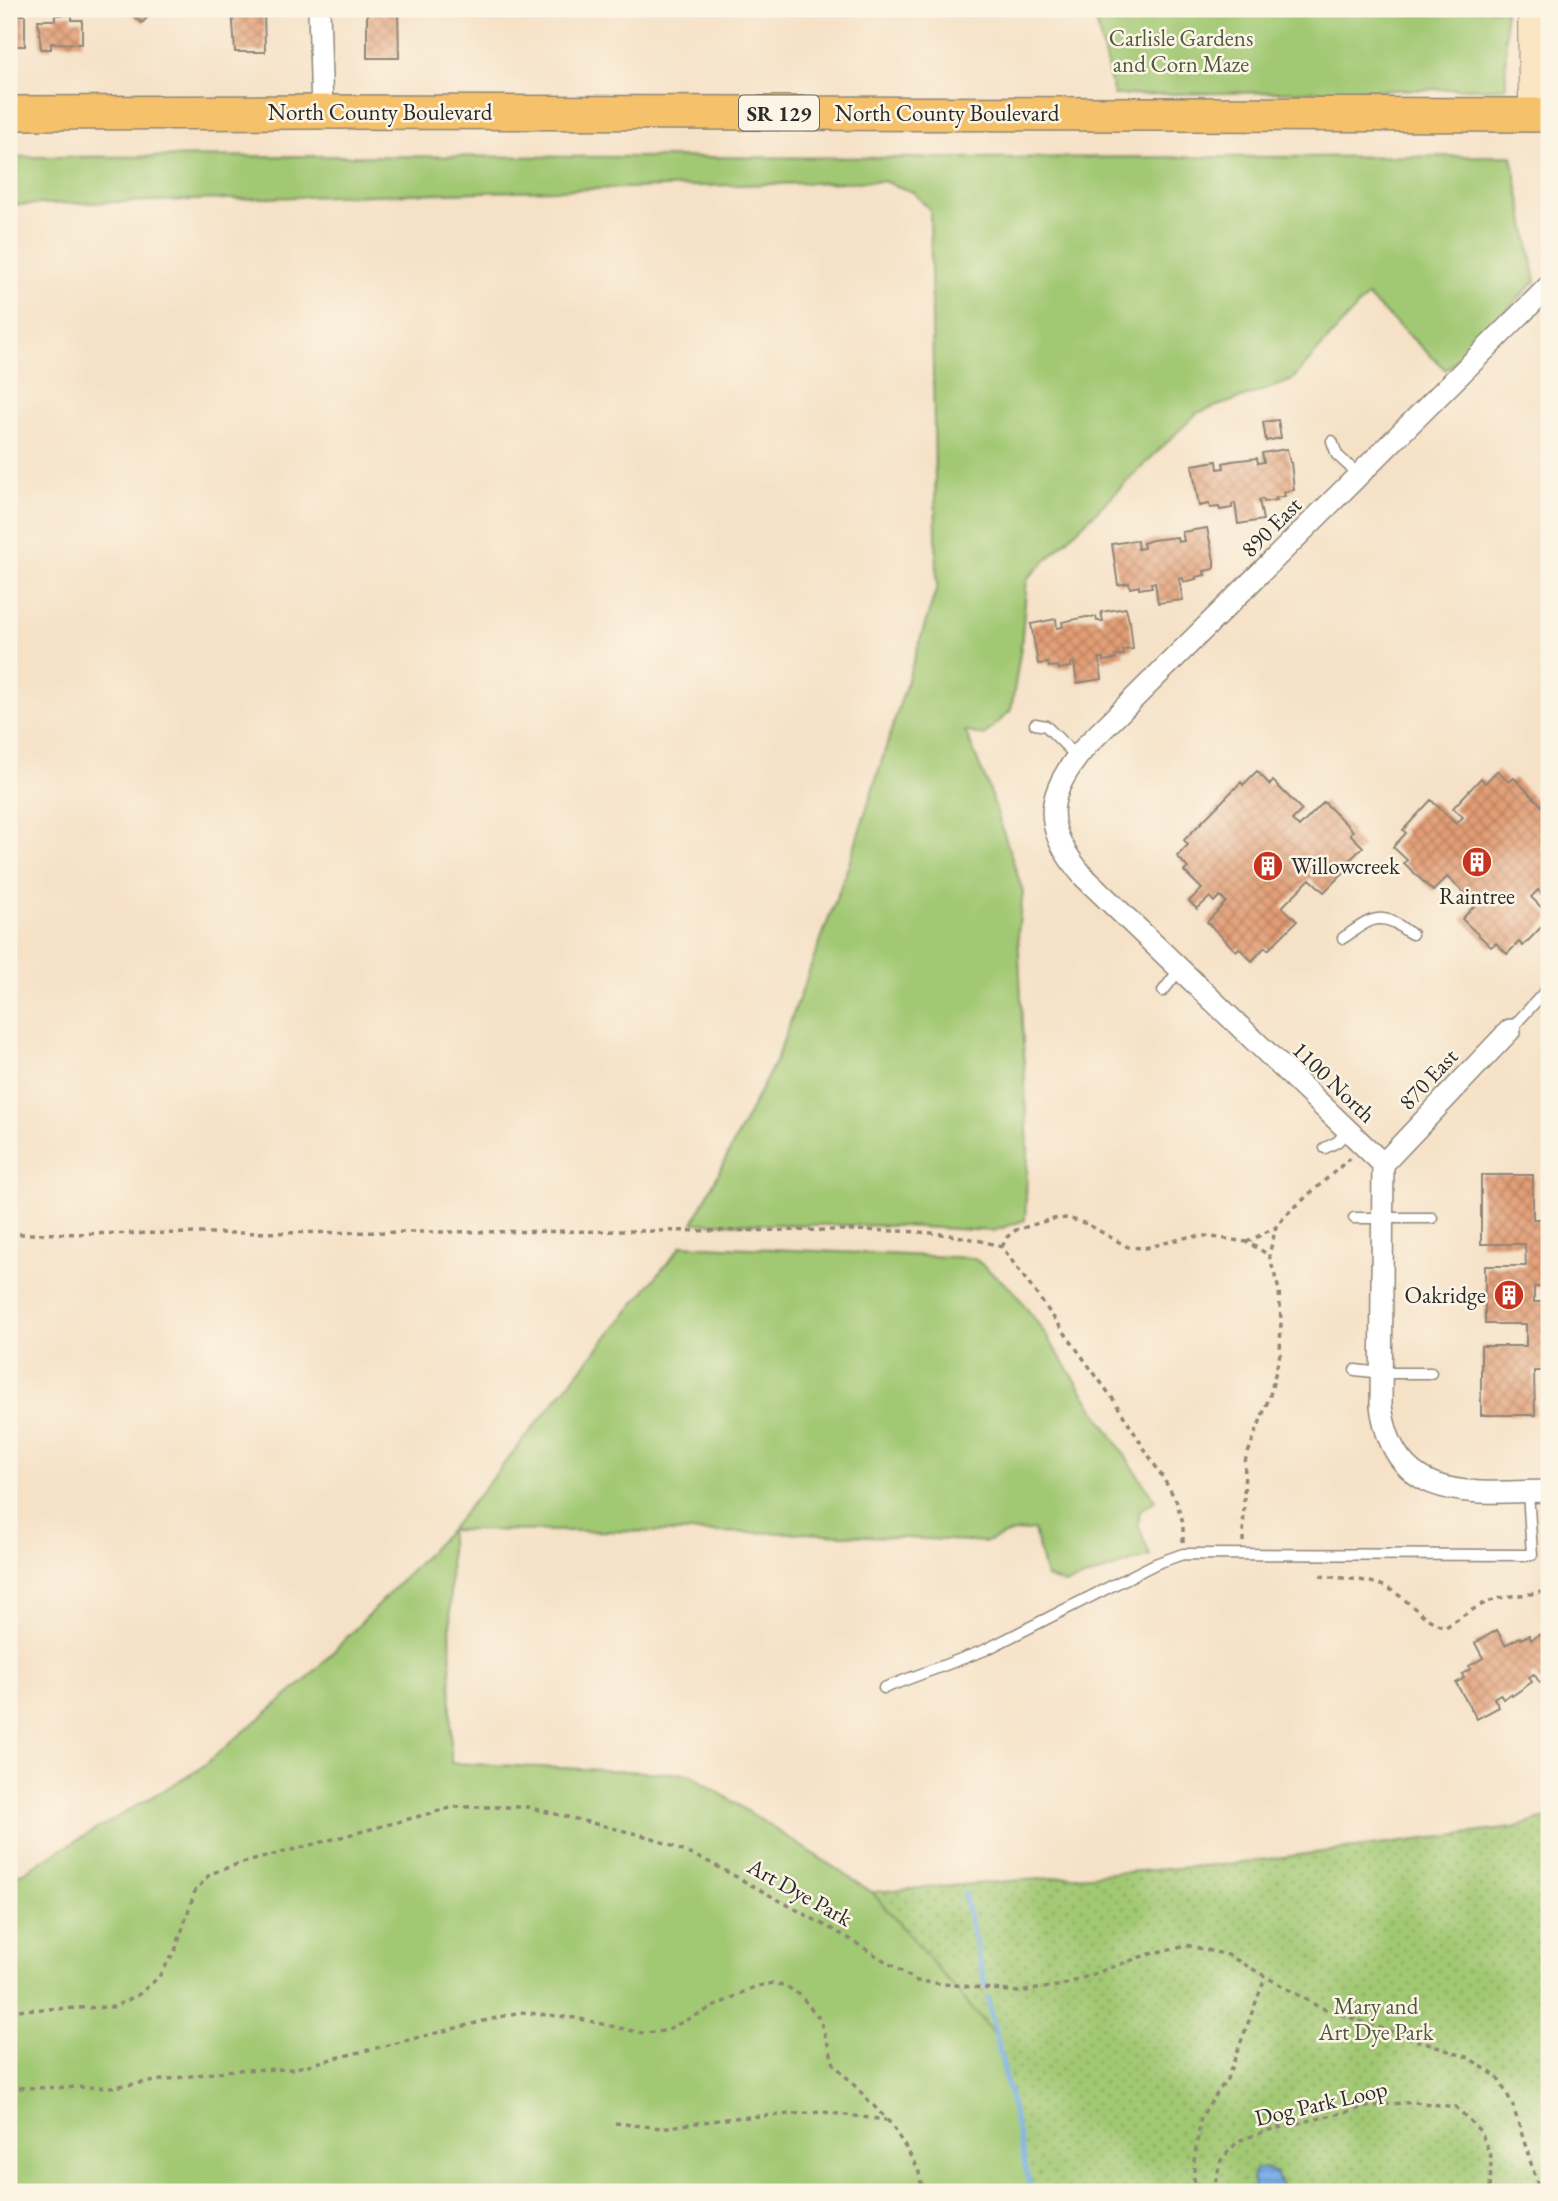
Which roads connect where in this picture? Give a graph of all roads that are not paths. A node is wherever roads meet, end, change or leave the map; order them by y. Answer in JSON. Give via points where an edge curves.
{"nodes":[{"id":1,"x":319,"y":9,"type":"edge"},
{"id":2,"x":1533,"y":9,"type":"edge"},
{"id":3,"x":322,"y":111,"type":"junction"},
{"id":4,"x":9,"y":113,"type":"edge"},
{"id":5,"x":1542,"y":115,"type":"edge"},
{"id":6,"x":1549,"y":287,"type":"edge"},
{"id":7,"x":1332,"y":441,"type":"dead end"},
{"id":8,"x":1360,"y":476,"type":"junction"},
{"id":9,"x":1035,"y":724,"type":"dead end"},
{"id":10,"x":1077,"y":757,"type":"junction"},
{"id":11,"x":1054,"y":817,"type":"joint"},
{"id":12,"x":1412,"y":934,"type":"dead end"},
{"id":13,"x":1343,"y":938,"type":"dead end"},
{"id":14,"x":1180,"y":969,"type":"junction"},
{"id":15,"x":1548,"y":989,"type":"edge"},
{"id":16,"x":1163,"y":992,"type":"dead end"},
{"id":17,"x":1510,"y":1030,"type":"joint"},
{"id":18,"x":1348,"y":1131,"type":"junction"},
{"id":19,"x":1325,"y":1148,"type":"dead end"},
{"id":20,"x":1383,"y":1164,"type":"junction"},
{"id":21,"x":1382,"y":1217,"type":"junction"},
{"id":22,"x":1354,"y":1218,"type":"dead end"},
{"id":23,"x":1432,"y":1218,"type":"dead end"},
{"id":24,"x":1355,"y":1370,"type":"dead end"},
{"id":25,"x":1382,"y":1373,"type":"junction"},
{"id":26,"x":1431,"y":1373,"type":"dead end"},
{"id":27,"x":1539,"y":1491,"type":"edge"},
{"id":28,"x":884,"y":1688,"type":"dead end"}],
"edges":[{"from":1,"to":3,"type":"street"},
{"from":2,"to":5,"type":"street"},
{"from":3,"to":4,"type":"main road","name":"North County Boulevard","number":"SR 129"},
{"from":3,"to":5,"type":"main road","name":"North County Boulevard","number":"SR 129"},
{"from":6,"to":8,"type":"street","name":"890 East"},
{"from":7,"to":8,"type":"lane","via":[[1337,455]]},
{"from":8,"to":10,"type":"street","name":"890 East"},
{"from":9,"to":10,"type":"lane","via":[[1046,726]]},
{"from":10,"to":11,"type":"street","name":"890 East","via":[[1058,786]]},
{"from":11,"to":14,"type":"street","name":"1100 North","via":[[1060,843],[1072,863]]},
{"from":12,"to":13,"type":"lane","via":[[1381,918],[1364,922]]},
{"from":14,"to":16,"type":"lane"},
{"from":14,"to":18,"type":"street","name":"1100 North"},
{"from":15,"to":17,"type":"lane"},
{"from":17,"to":20,"type":"street","name":"870 East"},
{"from":18,"to":19,"type":"lane"},
{"from":18,"to":20,"type":"street","name":"1100 North"},
{"from":20,"to":21,"type":"street"},
{"from":21,"to":22,"type":"lane"},
{"from":21,"to":23,"type":"lane"},
{"from":21,"to":25,"type":"street"},
{"from":24,"to":25,"type":"lane"},
{"from":25,"to":26,"type":"lane"},
{"from":25,"to":27,"type":"street","via":[[1383,1422],[1401,1459],[1424,1480],[1469,1492]]},
{"from":27,"to":28,"type":"lane","via":[[1532,1555],[1183,1554],[985,1650]]}]}
